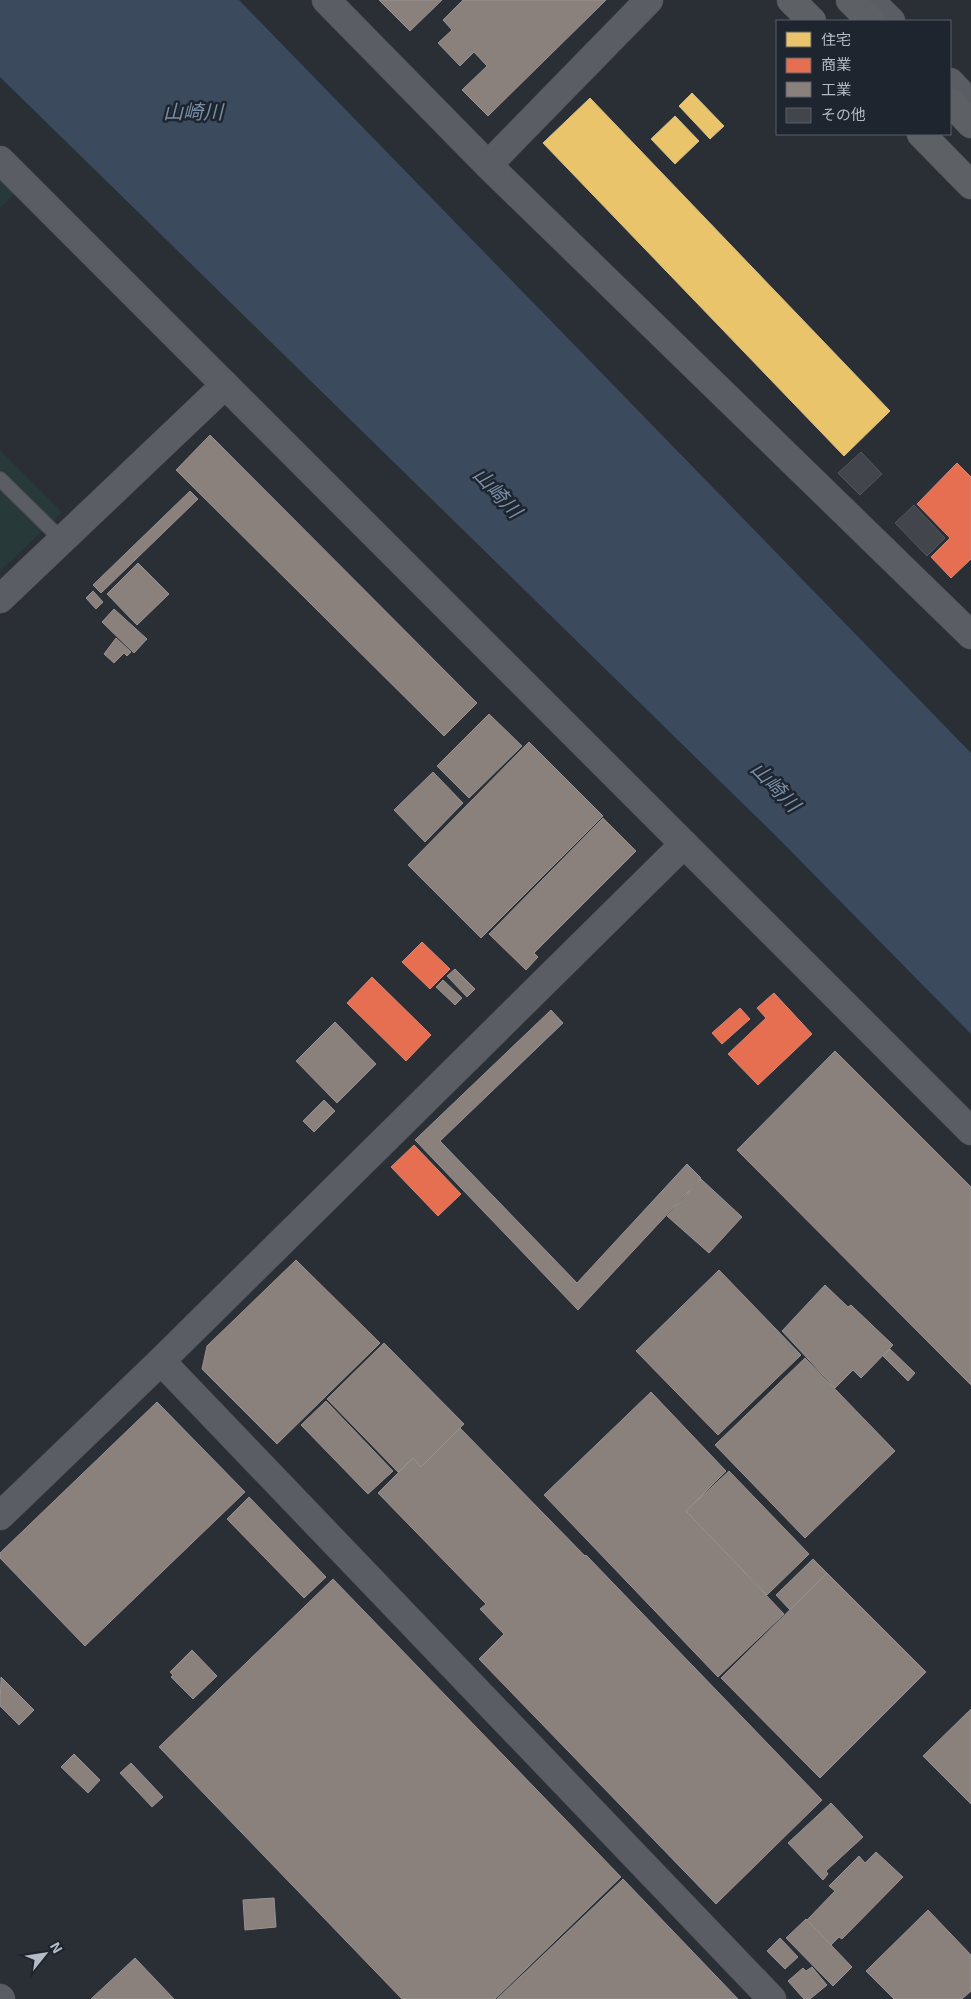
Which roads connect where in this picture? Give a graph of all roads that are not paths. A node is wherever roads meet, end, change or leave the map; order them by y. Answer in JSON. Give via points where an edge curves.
{"nodes":[{"id":1,"x":326,"y":0,"type":"edge"},
{"id":2,"x":649,"y":0,"type":"edge"},
{"id":3,"x":792,"y":0,"type":"edge"},
{"id":4,"x":850,"y":0,"type":"edge"},
{"id":5,"x":870,"y":0,"type":"edge"},
{"id":6,"x":811,"y":20,"type":"edge"},
{"id":7,"x":870,"y":20,"type":"edge"},
{"id":8,"x":890,"y":20,"type":"edge"},
{"id":9,"x":951,"y":83,"type":"edge"},
{"id":10,"x":951,"y":103,"type":"edge"},
{"id":11,"x":971,"y":104,"type":"edge"},
{"id":12,"x":971,"y":124,"type":"edge"},
{"id":13,"x":922,"y":135,"type":"edge"},
{"id":14,"x":0,"y":160,"type":"edge"},
{"id":15,"x":488,"y":165,"type":"junction"},
{"id":16,"x":971,"y":185,"type":"edge"},
{"id":17,"x":225,"y":385,"type":"junction"},
{"id":18,"x":0,"y":479,"type":"edge"},
{"id":19,"x":61,"y":540,"type":"junction"},
{"id":20,"x":0,"y":599,"type":"edge"},
{"id":21,"x":971,"y":635,"type":"edge"},
{"id":22,"x":684,"y":844,"type":"junction"},
{"id":23,"x":971,"y":1131,"type":"edge"},
{"id":24,"x":161,"y":1361,"type":"junction"},
{"id":25,"x":0,"y":1516,"type":"edge"},
{"id":26,"x":772,"y":1999,"type":"edge"}],
"edges":[{"from":1,"to":15,"type":"street"},
{"from":2,"to":15,"type":"street"},
{"from":3,"to":6,"type":"highway"},
{"from":4,"to":7,"type":"highway"},
{"from":5,"to":8,"type":"street"},
{"from":9,"to":11,"type":"street"},
{"from":10,"to":12,"type":"highway"},
{"from":13,"to":16,"type":"highway"},
{"from":14,"to":17,"type":"street"},
{"from":15,"to":21,"type":"street"},
{"from":17,"to":19,"type":"street"},
{"from":17,"to":22,"type":"street"},
{"from":18,"to":19,"type":"lane"},
{"from":19,"to":20,"type":"street"},
{"from":22,"to":23,"type":"street"},
{"from":22,"to":24,"type":"street"},
{"from":24,"to":25,"type":"street"},
{"from":24,"to":26,"type":"street"}]}
